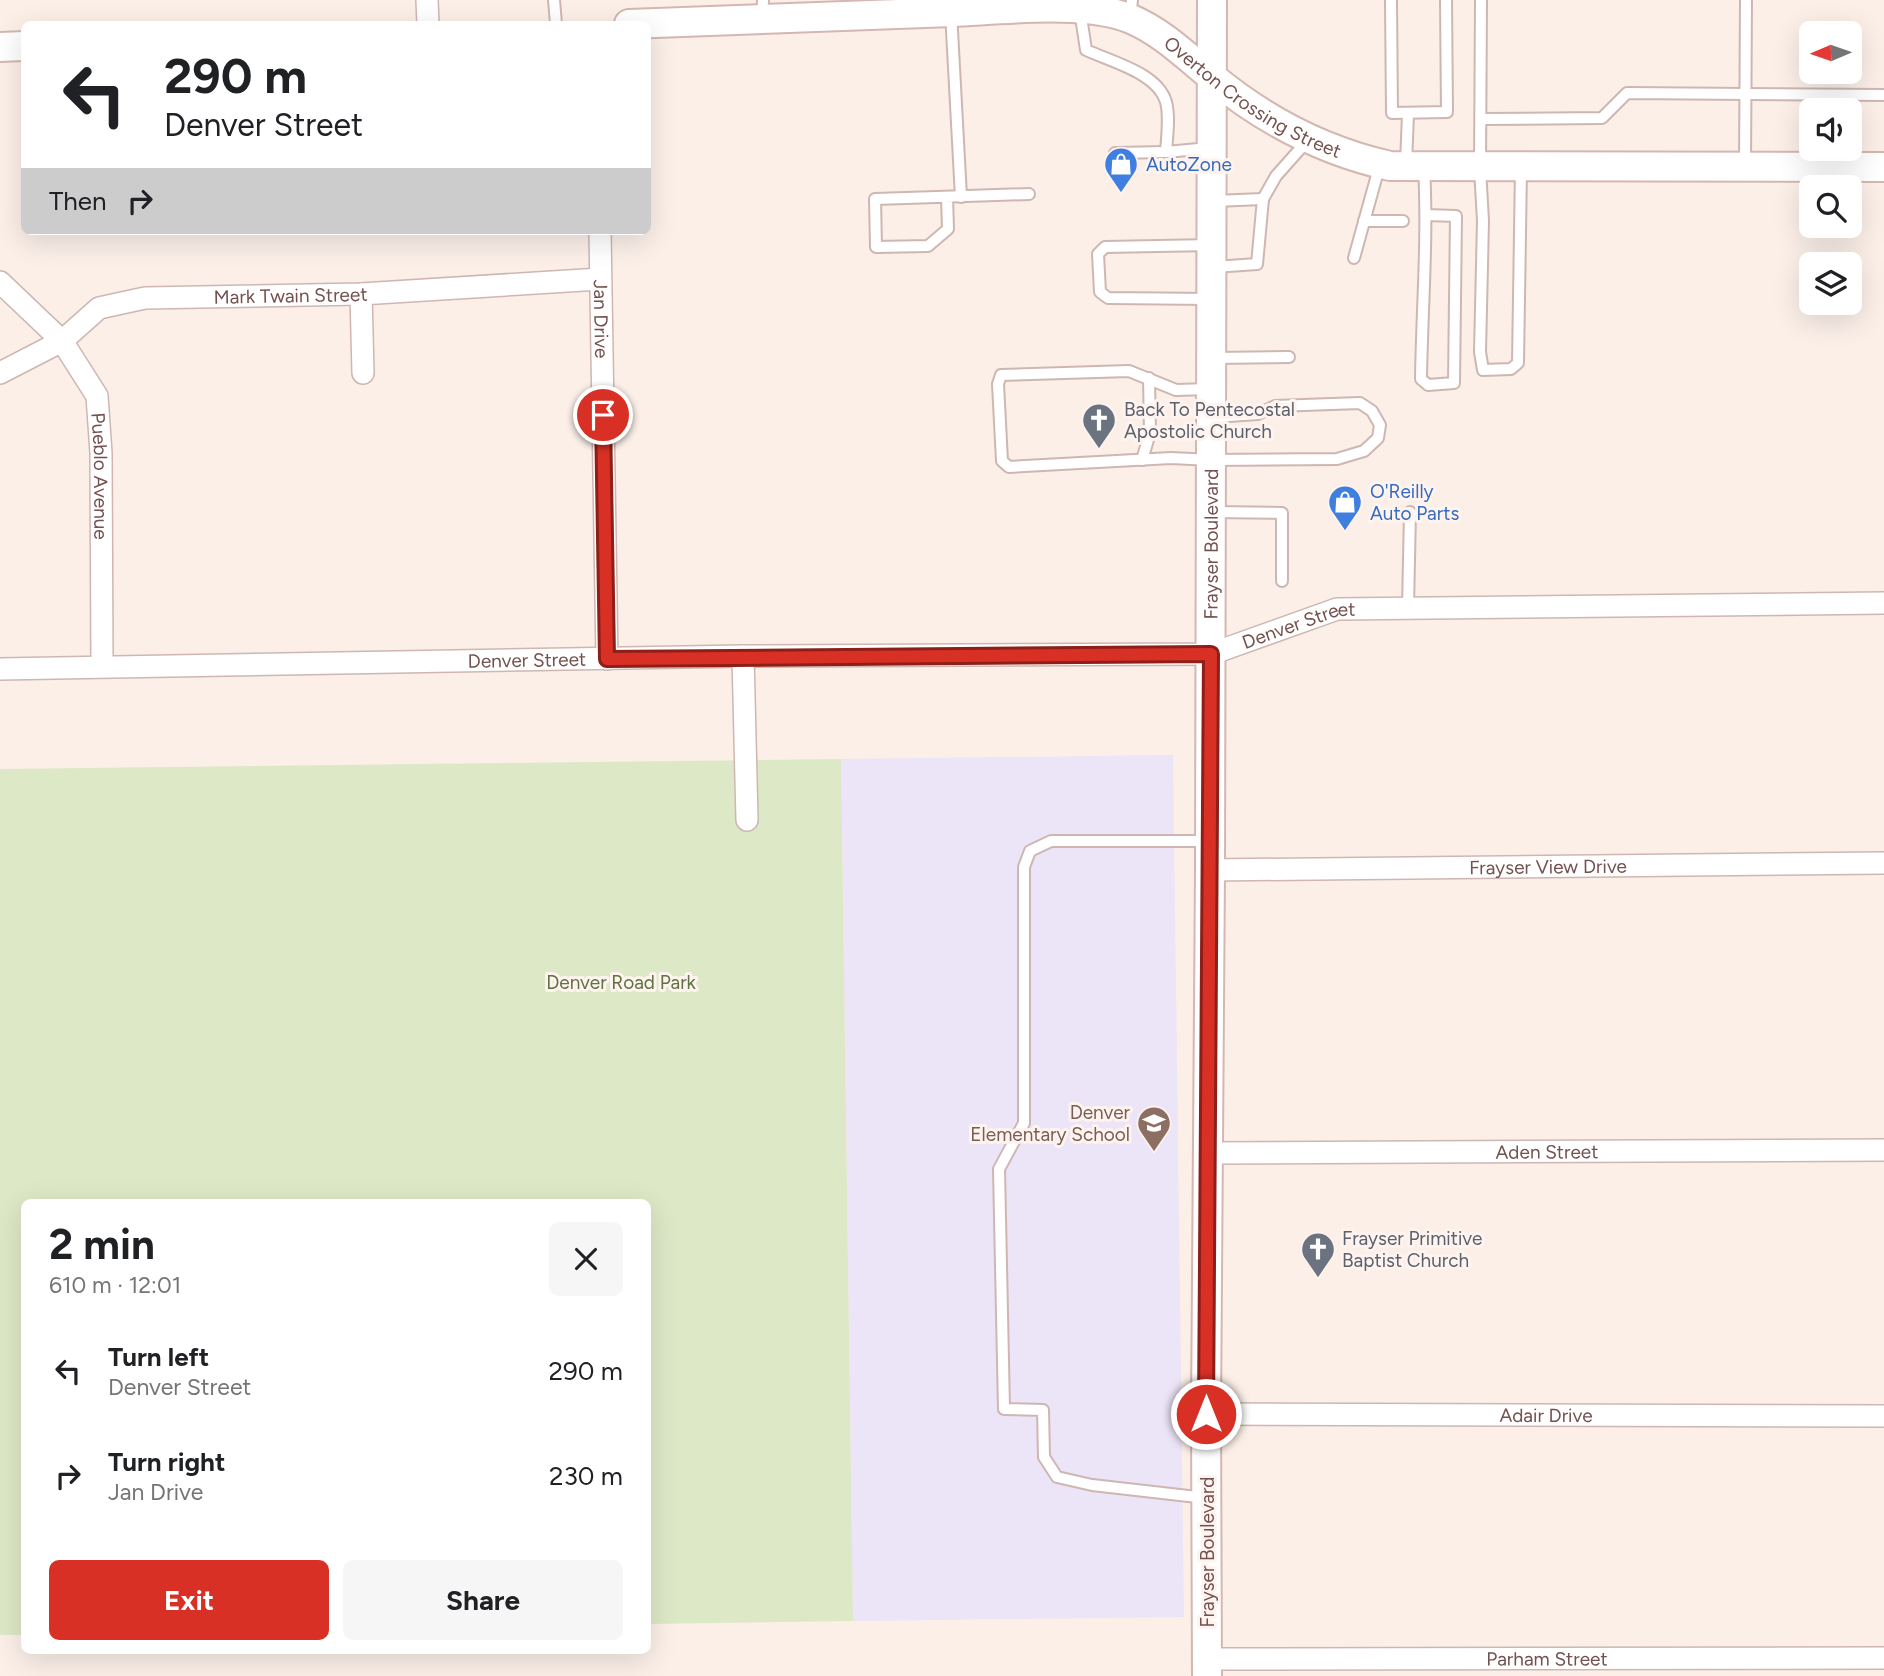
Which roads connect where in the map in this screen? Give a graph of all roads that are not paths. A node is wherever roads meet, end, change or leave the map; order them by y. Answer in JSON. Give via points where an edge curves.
{"nodes":[{"id":1,"x":427,"y":0,"type":"edge"},
{"id":2,"x":554,"y":0,"type":"edge"},
{"id":3,"x":1212,"y":0,"type":"edge"},
{"id":4,"x":1391,"y":0,"type":"edge"},
{"id":5,"x":1446,"y":0,"type":"edge"},
{"id":6,"x":1481,"y":0,"type":"edge"},
{"id":7,"x":1746,"y":0,"type":"edge"},
{"id":8,"x":1081,"y":4,"type":"edge"},
{"id":9,"x":968,"y":8,"type":"edge"},
{"id":10,"x":762,"y":9,"type":"edge"},
{"id":11,"x":1131,"y":9,"type":"edge"},
{"id":12,"x":428,"y":21,"type":"edge"},
{"id":13,"x":555,"y":21,"type":"edge"},
{"id":14,"x":651,"y":22,"type":"edge"},
{"id":15,"x":21,"y":46,"type":"edge"},
{"id":16,"x":0,"y":47,"type":"edge"},
{"id":17,"x":1213,"y":78,"type":"junction"},
{"id":18,"x":1746,"y":92,"type":"junction"},
{"id":19,"x":1884,"y":95,"type":"edge"},
{"id":20,"x":1408,"y":114,"type":"junction"},
{"id":21,"x":1481,"y":118,"type":"junction"},
{"id":22,"x":1308,"y":140,"type":"junction"},
{"id":23,"x":1211,"y":148,"type":"junction"},
{"id":24,"x":1166,"y":152,"type":"junction"},
{"id":25,"x":1115,"y":153,"type":"dead end"},
{"id":26,"x":1404,"y":166,"type":"junction"},
{"id":27,"x":1884,"y":167,"type":"edge"},
{"id":28,"x":1480,"y":168,"type":"junction"},
{"id":29,"x":1521,"y":168,"type":"junction"},
{"id":30,"x":1745,"y":168,"type":"junction"},
{"id":31,"x":1029,"y":194,"type":"dead end"},
{"id":32,"x":947,"y":197,"type":"junction"},
{"id":33,"x":961,"y":197,"type":"junction"},
{"id":34,"x":1263,"y":199,"type":"junction"},
{"id":35,"x":1211,"y":201,"type":"junction"},
{"id":36,"x":1427,"y":215,"type":"junction"},
{"id":37,"x":1364,"y":221,"type":"junction"},
{"id":38,"x":1403,"y":221,"type":"dead end"},
{"id":39,"x":600,"y":235,"type":"edge"},
{"id":40,"x":1211,"y":256,"type":"junction"},
{"id":41,"x":1354,"y":258,"type":"dead end"},
{"id":42,"x":600,"y":279,"type":"junction"},
{"id":43,"x":0,"y":282,"type":"edge"},
{"id":44,"x":361,"y":294,"type":"junction"},
{"id":45,"x":1211,"y":299,"type":"junction"},
{"id":46,"x":62,"y":341,"type":"junction"},
{"id":47,"x":1289,"y":357,"type":"dead end"},
{"id":48,"x":1211,"y":358,"type":"junction"},
{"id":49,"x":0,"y":373,"type":"edge"},
{"id":50,"x":363,"y":373,"type":"dead end"},
{"id":51,"x":1149,"y":378,"type":"junction"},
{"id":52,"x":1211,"y":403,"type":"junction"},
{"id":53,"x":1142,"y":460,"type":"junction"},
{"id":54,"x":1211,"y":460,"type":"junction"},
{"id":55,"x":1211,"y":512,"type":"junction"},
{"id":56,"x":1410,"y":512,"type":"dead end"},
{"id":57,"x":1282,"y":581,"type":"dead end"},
{"id":58,"x":1884,"y":603,"type":"edge"},
{"id":59,"x":1408,"y":608,"type":"junction"},
{"id":60,"x":1211,"y":654,"type":"junction"},
{"id":61,"x":743,"y":656,"type":"junction"},
{"id":62,"x":607,"y":659,"type":"junction"},
{"id":63,"x":102,"y":666,"type":"junction"},
{"id":64,"x":0,"y":669,"type":"edge"},
{"id":65,"x":747,"y":820,"type":"dead end"},
{"id":66,"x":1210,"y":841,"type":"junction"},
{"id":67,"x":1884,"y":863,"type":"edge"},
{"id":68,"x":1210,"y":870,"type":"junction"},
{"id":69,"x":1884,"y":1150,"type":"edge"},
{"id":70,"x":1208,"y":1153,"type":"junction"},
{"id":71,"x":1206,"y":1414,"type":"junction"},
{"id":72,"x":1884,"y":1416,"type":"edge"},
{"id":73,"x":1206,"y":1498,"type":"junction"},
{"id":74,"x":1884,"y":1658,"type":"edge"},
{"id":75,"x":1207,"y":1667,"type":"edge"}],
"edges":[{"from":1,"to":12,"type":"street"},
{"from":2,"to":13,"type":"lane"},
{"from":3,"to":17,"type":"main road","name":"Frayser Boulevard"},
{"from":4,"to":20,"type":"lane","via":[[1392,113]]},
{"from":5,"to":20,"type":"lane","via":[[1447,112]]},
{"from":6,"to":21,"type":"lane"},
{"from":7,"to":18,"type":"lane"},
{"from":8,"to":9,"type":"main road","name":"Overton Crossing Street"},
{"from":8,"to":11,"type":"main road","name":"Overton Crossing Street"},
{"from":8,"to":24,"type":"lane","via":[[1086,50],[1150,78],[1161,90],[1167,105]]},
{"from":9,"to":10,"type":"main road","name":"Overton Crossing Street","via":[[819,13]]},
{"from":9,"to":33,"type":"lane"},
{"from":10,"to":14,"type":"main road","name":"Overton Crossing Street"},
{"from":11,"to":17,"type":"main road","name":"Overton Crossing Street"},
{"from":15,"to":16,"type":"main road"},
{"from":17,"to":22,"type":"main road","name":"Overton Crossing Street"},
{"from":17,"to":23,"type":"main road","name":"Frayser Boulevard"},
{"from":18,"to":19,"type":"lane"},
{"from":18,"to":21,"type":"lane","via":[[1627,93],[1602,118]]},
{"from":18,"to":30,"type":"lane"},
{"from":20,"to":26,"type":"lane"},
{"from":21,"to":28,"type":"lane"},
{"from":22,"to":26,"type":"main road","name":"Overton Crossing Street","via":[[1357,159]]},
{"from":22,"to":34,"type":"lane","via":[[1276,176]]},
{"from":23,"to":24,"type":"lane"},
{"from":23,"to":35,"type":"main road","name":"Frayser Boulevard"},
{"from":24,"to":25,"type":"lane"},
{"from":26,"to":28,"type":"main road","name":"Overton Crossing Street"},
{"from":26,"to":36,"type":"lane"},
{"from":26,"to":37,"type":"lane"},
{"from":27,"to":30,"type":"main road","name":"Overton Crossing Street"},
{"from":28,"to":29,"type":"main road","name":"Overton Crossing Street"},
{"from":28,"to":29,"type":"lane","via":[[1480,352],[1483,370],[1495,371],[1518,363]]},
{"from":29,"to":30,"type":"main road","name":"Overton Crossing Street"},
{"from":31,"to":33,"type":"lane"},
{"from":32,"to":32,"type":"lane","via":[[875,199],[876,247],[928,246],[948,229]]},
{"from":32,"to":33,"type":"lane"},
{"from":34,"to":35,"type":"lane"},
{"from":34,"to":40,"type":"lane","via":[[1257,264]]},
{"from":35,"to":40,"type":"main road","name":"Frayser Boulevard"},
{"from":36,"to":36,"type":"lane","via":[[1421,379],[1428,385],[1454,383],[1456,216]]},
{"from":37,"to":38,"type":"lane"},
{"from":37,"to":41,"type":"lane"},
{"from":39,"to":42,"type":"street","name":"Jan Drive"},
{"from":40,"to":45,"type":"main road","name":"Frayser Boulevard"},
{"from":40,"to":45,"type":"lane","via":[[1105,247],[1098,254],[1100,292],[1108,298]]},
{"from":42,"to":44,"type":"street","name":"Mark Twain Street"},
{"from":42,"to":62,"type":"street","name":"Jan Drive"},
{"from":43,"to":46,"type":"street","name":"Pueblo Avenue"},
{"from":44,"to":46,"type":"street","name":"Mark Twain Street","via":[[145,298],[99,308]]},
{"from":44,"to":50,"type":"street"},
{"from":45,"to":48,"type":"main road","name":"Frayser Boulevard"},
{"from":46,"to":49,"type":"street","name":"Mark Twain Street"},
{"from":46,"to":63,"type":"street","name":"Pueblo Avenue","via":[[97,396]]},
{"from":47,"to":48,"type":"lane"},
{"from":48,"to":52,"type":"main road","name":"Frayser Boulevard"},
{"from":51,"to":52,"type":"lane"},
{"from":51,"to":53,"type":"lane","via":[[1150,433]]},
{"from":51,"to":53,"type":"lane","via":[[1129,371],[1002,375],[998,384],[1002,461],[1009,467]]},
{"from":52,"to":54,"type":"main road","name":"Frayser Boulevard"},
{"from":52,"to":54,"type":"lane","via":[[1246,416],[1276,406],[1360,404],[1372,411],[1380,425],[1378,438],[1364,451],[1337,459]]},
{"from":53,"to":54,"type":"lane"},
{"from":54,"to":55,"type":"main road","name":"Frayser Boulevard"},
{"from":55,"to":57,"type":"lane","via":[[1282,513]]},
{"from":55,"to":60,"type":"main road","name":"Frayser Boulevard"},
{"from":56,"to":59,"type":"lane"},
{"from":58,"to":59,"type":"street","name":"Denver Street"},
{"from":59,"to":60,"type":"street","name":"Denver Street","via":[[1337,609]]},
{"from":60,"to":61,"type":"street","name":"Denver Street"},
{"from":60,"to":66,"type":"main road","name":"Frayser Boulevard"},
{"from":61,"to":62,"type":"street","name":"Denver Street"},
{"from":61,"to":65,"type":"street"},
{"from":62,"to":63,"type":"street","name":"Denver Street"},
{"from":63,"to":64,"type":"street","name":"Denver Street"},
{"from":66,"to":68,"type":"main road","name":"Frayser Boulevard"},
{"from":66,"to":73,"type":"lane","via":[[1051,841],[1030,851],[1024,867],[1024,1123],[999,1169],[1004,1409],[1043,1410],[1044,1457],[1058,1477]]},
{"from":67,"to":68,"type":"street","name":"Frayser View Drive"},
{"from":68,"to":70,"type":"main road","name":"Frayser Boulevard"},
{"from":69,"to":70,"type":"street","name":"Aden Street"},
{"from":70,"to":71,"type":"main road","name":"Frayser Boulevard"},
{"from":71,"to":72,"type":"street","name":"Adair Drive"},
{"from":71,"to":73,"type":"main road","name":"Frayser Boulevard"},
{"from":73,"to":75,"type":"main road","name":"Frayser Boulevard"},
{"from":74,"to":75,"type":"street","name":"Parham Street"}]}
